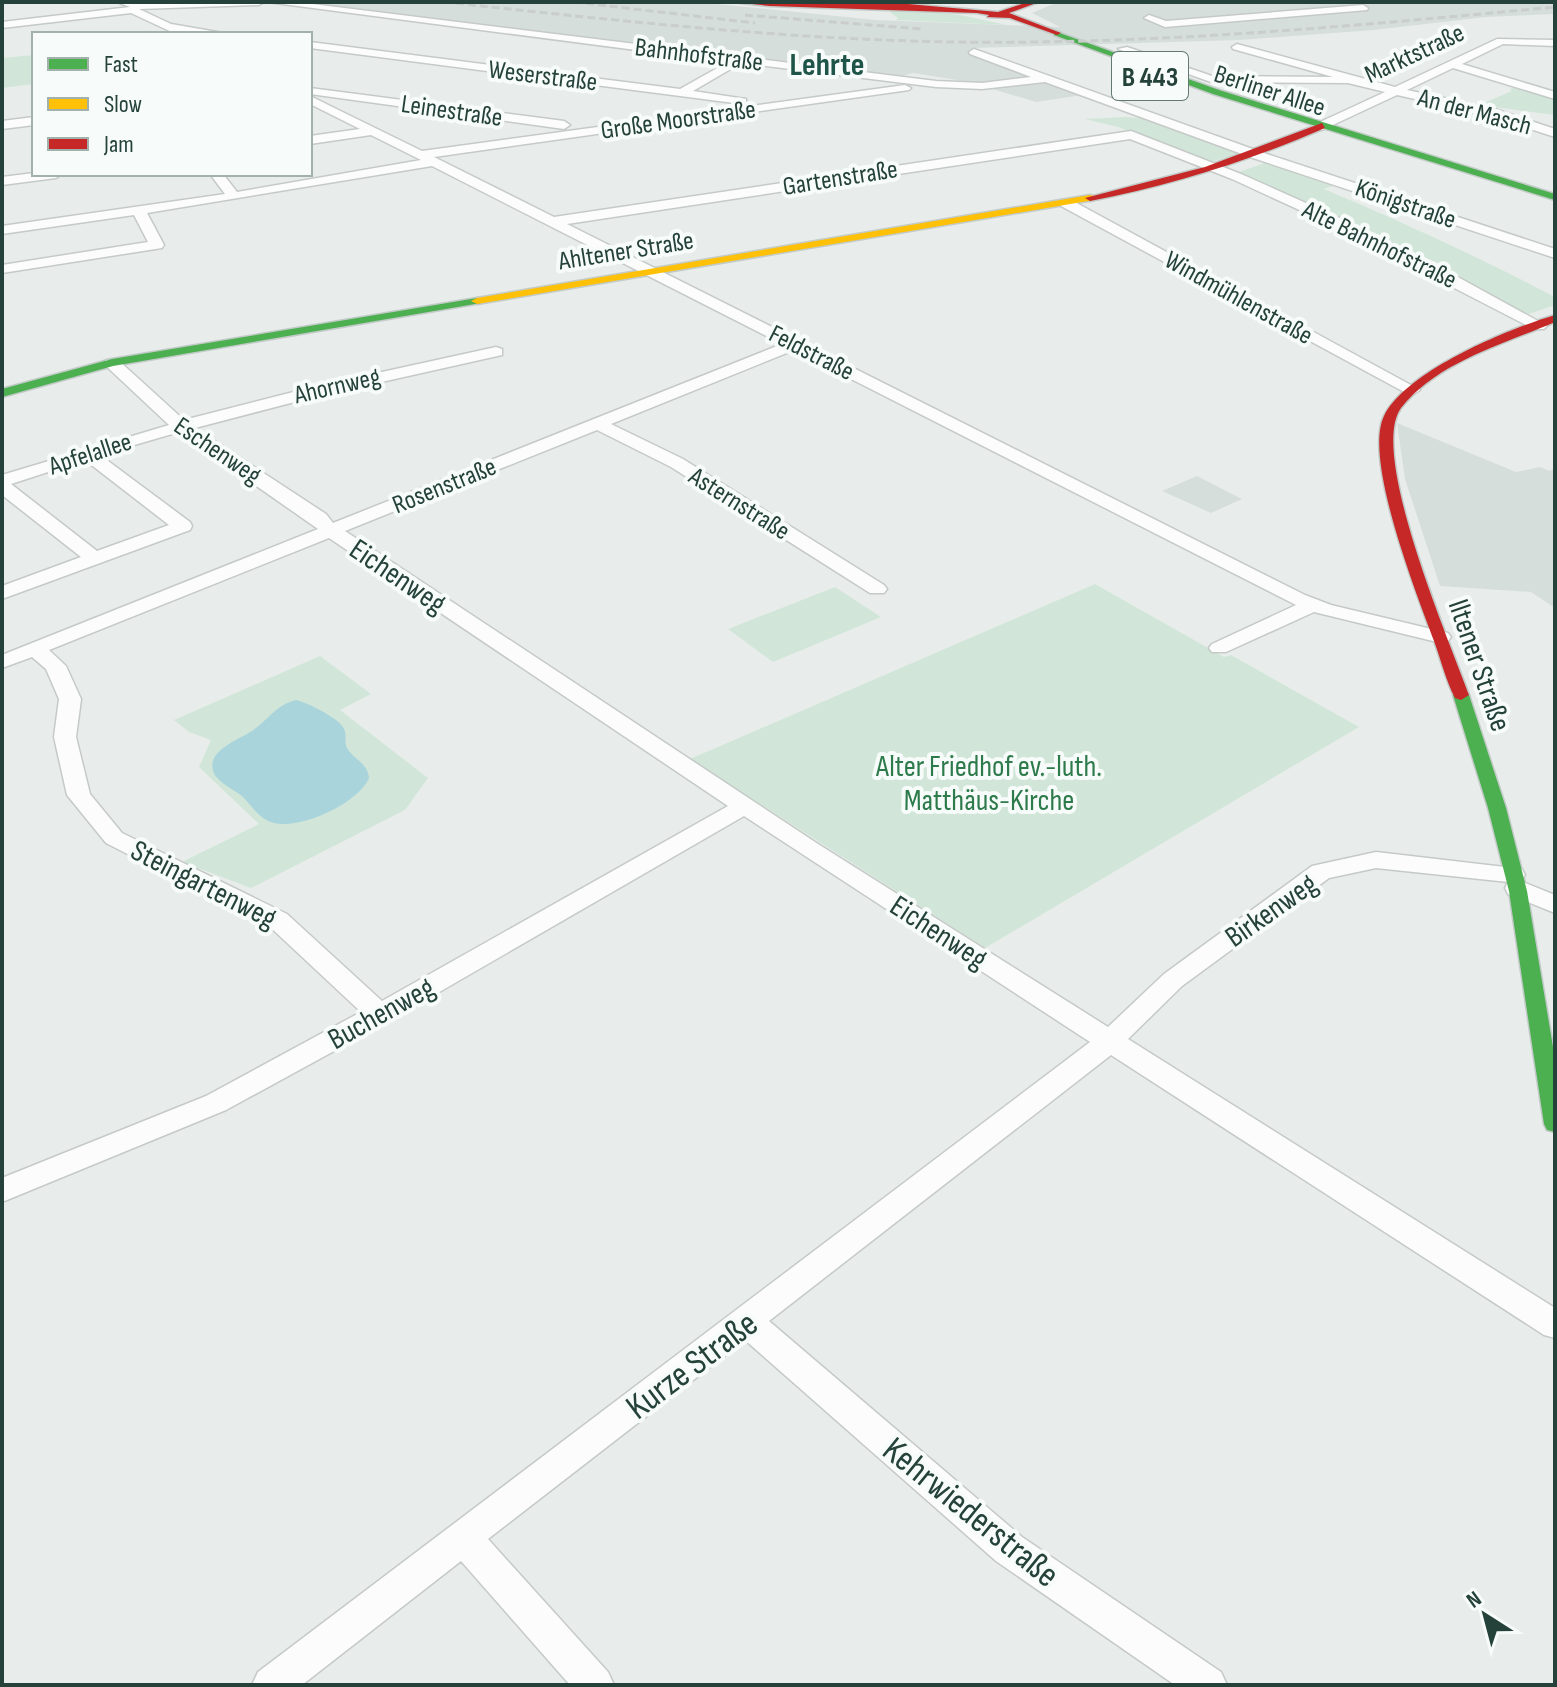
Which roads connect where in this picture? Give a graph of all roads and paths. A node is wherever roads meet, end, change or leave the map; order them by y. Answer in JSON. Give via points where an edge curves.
{"nodes":[{"id":1,"x":122,"y":2,"type":"edge"},
{"id":2,"x":259,"y":2,"type":"edge"},
{"id":3,"x":272,"y":2,"type":"edge"},
{"id":4,"x":736,"y":2,"type":"edge"},
{"id":5,"x":1018,"y":2,"type":"edge"},
{"id":6,"x":1035,"y":2,"type":"edge"},
{"id":7,"x":828,"y":3,"type":"edge"},
{"id":8,"x":1240,"y":4,"type":"dead end"},
{"id":9,"x":937,"y":5,"type":"junction"},
{"id":10,"x":135,"y":8,"type":"junction"},
{"id":11,"x":1363,"y":8,"type":"dead end"},
{"id":12,"x":996,"y":15,"type":"junction"},
{"id":13,"x":1277,"y":17,"type":"junction"},
{"id":14,"x":1149,"y":18,"type":"dead end"},
{"id":15,"x":2,"y":25,"type":"edge"},
{"id":16,"x":171,"y":27,"type":"junction"},
{"id":17,"x":180,"y":32,"type":"edge"},
{"id":18,"x":209,"y":32,"type":"edge"},
{"id":19,"x":1555,"y":43,"type":"edge"},
{"id":20,"x":312,"y":45,"type":"edge"},
{"id":21,"x":1237,"y":47,"type":"dead end"},
{"id":22,"x":1123,"y":49,"type":"dead end"},
{"id":23,"x":974,"y":52,"type":"dead end"},
{"id":24,"x":740,"y":59,"type":"junction"},
{"id":25,"x":1451,"y":64,"type":"junction"},
{"id":26,"x":1045,"y":79,"type":"junction"},
{"id":27,"x":1348,"y":80,"type":"junction"},
{"id":28,"x":936,"y":84,"type":"junction"},
{"id":29,"x":1394,"y":90,"type":"junction"},
{"id":30,"x":312,"y":91,"type":"edge"},
{"id":31,"x":682,"y":93,"type":"junction"},
{"id":32,"x":1555,"y":96,"type":"edge"},
{"id":33,"x":312,"y":100,"type":"edge"},
{"id":34,"x":776,"y":106,"type":"junction"},
{"id":35,"x":1491,"y":112,"type":"junction"},
{"id":36,"x":1555,"y":119,"type":"edge"},
{"id":37,"x":32,"y":121,"type":"edge"},
{"id":38,"x":2,"y":125,"type":"edge"},
{"id":39,"x":1317,"y":128,"type":"junction"},
{"id":40,"x":594,"y":130,"type":"junction"},
{"id":41,"x":373,"y":131,"type":"junction"},
{"id":42,"x":1555,"y":133,"type":"edge"},
{"id":43,"x":1131,"y":135,"type":"joint"},
{"id":44,"x":312,"y":140,"type":"edge"},
{"id":45,"x":1257,"y":155,"type":"junction"},
{"id":46,"x":426,"y":158,"type":"junction"},
{"id":47,"x":1219,"y":167,"type":"junction"},
{"id":48,"x":41,"y":176,"type":"edge"},
{"id":49,"x":218,"y":176,"type":"edge"},
{"id":50,"x":2,"y":181,"type":"edge"},
{"id":51,"x":234,"y":197,"type":"junction"},
{"id":52,"x":1555,"y":197,"type":"edge"},
{"id":53,"x":1066,"y":203,"type":"junction"},
{"id":54,"x":1555,"y":207,"type":"edge"},
{"id":55,"x":138,"y":210,"type":"junction"},
{"id":56,"x":550,"y":222,"type":"junction"},
{"id":57,"x":2,"y":230,"type":"edge"},
{"id":58,"x":1555,"y":254,"type":"edge"},
{"id":59,"x":2,"y":269,"type":"edge"},
{"id":60,"x":653,"y":272,"type":"junction"},
{"id":61,"x":1547,"y":322,"type":"edge"},
{"id":62,"x":796,"y":344,"type":"junction"},
{"id":63,"x":496,"y":352,"type":"dead end"},
{"id":64,"x":112,"y":363,"type":"junction"},
{"id":65,"x":1412,"y":390,"type":"junction"},
{"id":66,"x":2,"y":393,"type":"edge"},
{"id":67,"x":598,"y":424,"type":"junction"},
{"id":68,"x":179,"y":425,"type":"junction"},
{"id":69,"x":86,"y":453,"type":"junction"},
{"id":70,"x":2,"y":484,"type":"edge"},
{"id":71,"x":330,"y":530,"type":"junction"},
{"id":72,"x":94,"y":558,"type":"junction"},
{"id":73,"x":877,"y":589,"type":"dead end"},
{"id":74,"x":2,"y":593,"type":"edge"},
{"id":75,"x":1313,"y":605,"type":"junction"},
{"id":76,"x":1441,"y":637,"type":"junction"},
{"id":77,"x":1219,"y":648,"type":"dead end"},
{"id":78,"x":35,"y":649,"type":"junction"},
{"id":79,"x":2,"y":662,"type":"edge"},
{"id":80,"x":745,"y":806,"type":"junction"},
{"id":81,"x":1515,"y":882,"type":"junction"},
{"id":82,"x":1555,"y":905,"type":"edge"},
{"id":83,"x":380,"y":1014,"type":"junction"},
{"id":84,"x":1110,"y":1041,"type":"junction"},
{"id":85,"x":1555,"y":1124,"type":"edge"},
{"id":86,"x":2,"y":1190,"type":"edge"},
{"id":87,"x":747,"y":1322,"type":"junction"},
{"id":88,"x":1555,"y":1325,"type":"edge"},
{"id":89,"x":463,"y":1537,"type":"junction"},
{"id":90,"x":271,"y":1685,"type":"edge"},
{"id":91,"x":595,"y":1685,"type":"edge"},
{"id":92,"x":1208,"y":1685,"type":"edge"}],
"edges":[{"from":1,"to":10,"type":"street"},
{"from":2,"to":10,"type":"street"},
{"from":3,"to":24,"type":"street","name":"Bahnhofstraße"},
{"from":4,"to":7,"type":"main road","number":"B 443"},
{"from":5,"to":9,"type":"main road"},
{"from":6,"to":12,"type":"main road"},
{"from":7,"to":9,"type":"main road","number":"B 443"},
{"from":7,"to":12,"type":"main road","name":"Berliner Allee","number":"B 443"},
{"from":8,"to":13,"type":"street"},
{"from":9,"to":12,"type":"main road","number":"B 443"},
{"from":10,"to":15,"type":"street"},
{"from":10,"to":16,"type":"street"},
{"from":11,"to":13,"type":"street"},
{"from":12,"to":39,"type":"main road","name":"Berliner Allee","number":"B 443","via":[[1035,22]]},
{"from":13,"to":14,"type":"street","via":[[1165,24]]},
{"from":16,"to":17,"type":"street"},
{"from":16,"to":18,"type":"street"},
{"from":19,"to":25,"type":"street","name":"Marktstraße","via":[[1501,41]]},
{"from":20,"to":31,"type":"street","name":"Weserstraße"},
{"from":21,"to":27,"type":"street"},
{"from":22,"to":27,"type":"street","via":[[1211,79]]},
{"from":23,"to":26,"type":"street"},
{"from":24,"to":28,"type":"street","name":"Bahnhofstraße"},
{"from":24,"to":31,"type":"street"},
{"from":25,"to":29,"type":"street","name":"Marktstraße"},
{"from":25,"to":32,"type":"street","name":"An der Masch"},
{"from":26,"to":28,"type":"street","name":"Bahnhofstraße","via":[[982,86]]},
{"from":26,"to":45,"type":"street","name":"Bahnhofstraße"},
{"from":27,"to":29,"type":"street","name":"An der Masch"},
{"from":28,"to":34,"type":"street","name":"Große Moorstraße"},
{"from":29,"to":35,"type":"street","name":"An der Masch"},
{"from":29,"to":39,"type":"street","name":"Marktstraße"},
{"from":30,"to":40,"type":"street","name":"Leinestraße"},
{"from":31,"to":34,"type":"street","name":"Weserstraße"},
{"from":33,"to":41,"type":"street","name":"Feldstraße"},
{"from":34,"to":40,"type":"street","name":"Große Moorstraße"},
{"from":35,"to":36,"type":"street"},
{"from":35,"to":42,"type":"street","name":"An der Masch"},
{"from":37,"to":38,"type":"street"},
{"from":39,"to":45,"type":"main road","name":"Marktstraße"},
{"from":39,"to":52,"type":"main road","name":"Berliner Allee","number":"B 443"},
{"from":39,"to":54,"type":"main road","name":"Berliner Allee","number":"B 443"},
{"from":40,"to":46,"type":"street","name":"Große Moorstraße"},
{"from":41,"to":44,"type":"street"},
{"from":41,"to":46,"type":"street","name":"Feldstraße"},
{"from":43,"to":47,"type":"street","name":"Alte Bahnhofstraße"},
{"from":43,"to":56,"type":"street","name":"Gartenstraße"},
{"from":45,"to":47,"type":"main road","name":"Ahltener Straße"},
{"from":45,"to":58,"type":"street","name":"Königstraße"},
{"from":46,"to":51,"type":"street","name":"Große Moorstraße"},
{"from":46,"to":56,"type":"street","name":"Feldstraße"},
{"from":47,"to":53,"type":"main road","name":"Ahltener Straße","via":[[1143,189]]},
{"from":47,"to":61,"type":"street","name":"Alte Bahnhofstraße"},
{"from":48,"to":50,"type":"street"},
{"from":49,"to":51,"type":"street"},
{"from":51,"to":55,"type":"street","name":"Große Moorstraße"},
{"from":53,"to":60,"type":"main road","name":"Ahltener Straße"},
{"from":53,"to":65,"type":"street","name":"Windmühlenstraße"},
{"from":55,"to":57,"type":"street","name":"Große Moorstraße"},
{"from":55,"to":59,"type":"street","via":[[157,245]]},
{"from":56,"to":60,"type":"street","name":"Feldstraße"},
{"from":60,"to":62,"type":"street","name":"Feldstraße"},
{"from":60,"to":64,"type":"main road","name":"Ahltener Straße"},
{"from":61,"to":65,"type":"main road","name":"Iltener Straße"},
{"from":62,"to":67,"type":"street","name":"Rosenstraße"},
{"from":62,"to":75,"type":"street","name":"Feldstraße"},
{"from":63,"to":68,"type":"street","name":"Ahornweg","via":[[358,379]]},
{"from":64,"to":66,"type":"main road","name":"Ahltener Straße"},
{"from":64,"to":68,"type":"street","name":"Eschenweg"},
{"from":65,"to":76,"type":"main road","name":"Iltener Straße","via":[[1388,418],[1390,473]]},
{"from":67,"to":71,"type":"street","name":"Rosenstraße"},
{"from":67,"to":73,"type":"street","name":"Asternstraße","via":[[677,463]]},
{"from":68,"to":69,"type":"street","name":"Apfelallee"},
{"from":68,"to":71,"type":"street","name":"Eschenweg"},
{"from":69,"to":70,"type":"street","name":"Apfelallee"},
{"from":69,"to":72,"type":"street","via":[[183,526]]},
{"from":70,"to":72,"type":"street"},
{"from":71,"to":78,"type":"street","name":"Rosenstraße"},
{"from":71,"to":80,"type":"street","name":"Eichenweg"},
{"from":72,"to":74,"type":"street"},
{"from":75,"to":76,"type":"street","name":"Feldstraße"},
{"from":75,"to":77,"type":"street"},
{"from":76,"to":81,"type":"main road","name":"Iltener Straße"},
{"from":78,"to":79,"type":"street","name":"Rosenstraße"},
{"from":78,"to":83,"type":"street","name":"Steingartenweg","via":[[55,666],[70,699],[65,737],[79,795],[114,838],[278,920]]},
{"from":80,"to":83,"type":"street","name":"Buchenweg"},
{"from":80,"to":84,"type":"street","name":"Eichenweg"},
{"from":81,"to":82,"type":"street","name":"Birkenweg"},
{"from":81,"to":84,"type":"street","name":"Birkenweg","via":[[1376,860],[1321,872],[1173,980]]},
{"from":81,"to":85,"type":"main road","name":"Iltener Straße"},
{"from":83,"to":86,"type":"street","name":"Buchenweg","via":[[216,1103]]},
{"from":84,"to":87,"type":"street","name":"Kurze Straße"},
{"from":84,"to":88,"type":"street","name":"Eichenweg"},
{"from":87,"to":89,"type":"street","name":"Kurze Straße"},
{"from":87,"to":92,"type":"street","name":"Kehrwiederstraße","via":[[1009,1549]]},
{"from":89,"to":90,"type":"street","name":"Kurze Straße"},
{"from":89,"to":91,"type":"street"}]}
